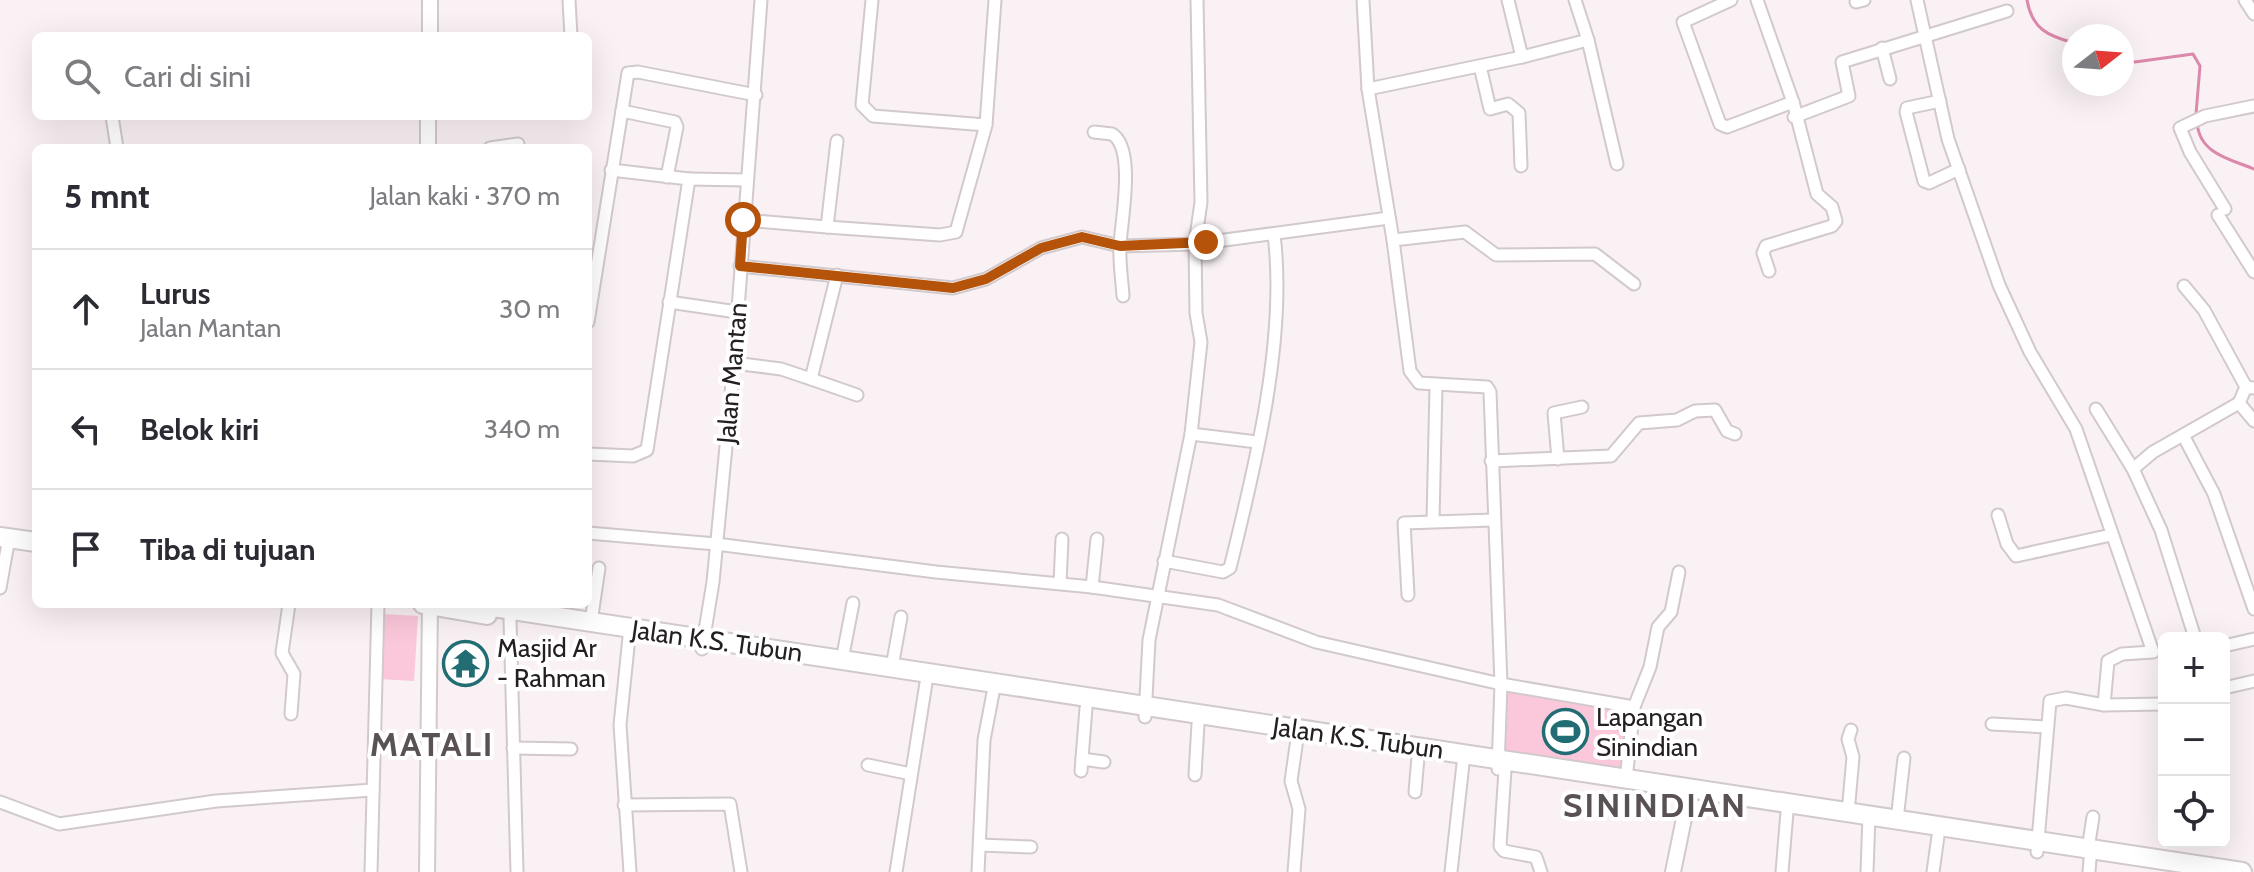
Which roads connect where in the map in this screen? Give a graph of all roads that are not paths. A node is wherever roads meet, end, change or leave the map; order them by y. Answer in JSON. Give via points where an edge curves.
{"nodes":[{"id":1,"x":430,"y":0,"type":"edge"},
{"id":2,"x":569,"y":0,"type":"edge"},
{"id":3,"x":761,"y":0,"type":"edge"},
{"id":4,"x":872,"y":0,"type":"edge"},
{"id":5,"x":995,"y":0,"type":"edge"},
{"id":6,"x":1197,"y":0,"type":"edge"},
{"id":7,"x":1363,"y":0,"type":"edge"},
{"id":8,"x":1508,"y":0,"type":"edge"},
{"id":9,"x":1575,"y":0,"type":"edge"},
{"id":10,"x":1731,"y":0,"type":"edge"},
{"id":11,"x":1757,"y":0,"type":"edge"},
{"id":12,"x":1917,"y":0,"type":"edge"},
{"id":13,"x":2245,"y":0,"type":"edge"},
{"id":14,"x":2007,"y":11,"type":"dead end"},
{"id":15,"x":2254,"y":14,"type":"edge"},
{"id":16,"x":430,"y":32,"type":"edge"},
{"id":17,"x":571,"y":32,"type":"edge"},
{"id":18,"x":1925,"y":35,"type":"junction"},
{"id":19,"x":1588,"y":40,"type":"junction"},
{"id":20,"x":1882,"y":48,"type":"junction"},
{"id":21,"x":1522,"y":57,"type":"junction"},
{"id":22,"x":1480,"y":66,"type":"junction"},
{"id":23,"x":1890,"y":79,"type":"dead end"},
{"id":24,"x":1368,"y":89,"type":"junction"},
{"id":25,"x":756,"y":95,"type":"junction"},
{"id":26,"x":1940,"y":101,"type":"junction"},
{"id":27,"x":1793,"y":102,"type":"junction"},
{"id":28,"x":2254,"y":106,"type":"edge"},
{"id":29,"x":622,"y":111,"type":"junction"},
{"id":30,"x":1794,"y":117,"type":"junction"},
{"id":31,"x":113,"y":120,"type":"edge"},
{"id":32,"x":428,"y":120,"type":"edge"},
{"id":33,"x":986,"y":125,"type":"junction"},
{"id":34,"x":1094,"y":132,"type":"dead end"},
{"id":35,"x":837,"y":141,"type":"dead end"},
{"id":36,"x":116,"y":144,"type":"edge"},
{"id":37,"x":428,"y":144,"type":"edge"},
{"id":38,"x":1617,"y":164,"type":"dead end"},
{"id":39,"x":1521,"y":166,"type":"dead end"},
{"id":40,"x":1959,"y":169,"type":"junction"},
{"id":41,"x":611,"y":170,"type":"junction"},
{"id":42,"x":667,"y":177,"type":"junction"},
{"id":43,"x":689,"y":179,"type":"junction"},
{"id":44,"x":746,"y":180,"type":"junction"},
{"id":45,"x":1389,"y":218,"type":"junction"},
{"id":46,"x":743,"y":220,"type":"junction"},
{"id":47,"x":827,"y":227,"type":"junction"},
{"id":48,"x":1274,"y":235,"type":"junction"},
{"id":49,"x":1393,"y":240,"type":"junction"},
{"id":50,"x":1195,"y":244,"type":"junction"},
{"id":51,"x":1120,"y":246,"type":"junction"},
{"id":52,"x":740,"y":266,"type":"junction"},
{"id":53,"x":1769,"y":271,"type":"dead end"},
{"id":54,"x":2254,"y":272,"type":"edge"},
{"id":55,"x":837,"y":275,"type":"junction"},
{"id":56,"x":1634,"y":284,"type":"dead end"},
{"id":57,"x":2184,"y":286,"type":"dead end"},
{"id":58,"x":592,"y":296,"type":"edge"},
{"id":59,"x":1123,"y":296,"type":"dead end"},
{"id":60,"x":669,"y":302,"type":"junction"},
{"id":61,"x":737,"y":312,"type":"junction"},
{"id":62,"x":734,"y":363,"type":"junction"},
{"id":63,"x":811,"y":379,"type":"junction"},
{"id":64,"x":1436,"y":386,"type":"junction"},
{"id":65,"x":2250,"y":387,"type":"edge"},
{"id":66,"x":857,"y":395,"type":"dead end"},
{"id":67,"x":2239,"y":403,"type":"junction"},
{"id":68,"x":1582,"y":407,"type":"dead end"},
{"id":69,"x":2096,"y":409,"type":"dead end"},
{"id":70,"x":2254,"y":421,"type":"edge"},
{"id":71,"x":1191,"y":434,"type":"junction"},
{"id":72,"x":1735,"y":434,"type":"dead end"},
{"id":73,"x":2183,"y":435,"type":"junction"},
{"id":74,"x":1257,"y":442,"type":"junction"},
{"id":75,"x":592,"y":454,"type":"edge"},
{"id":76,"x":1558,"y":459,"type":"junction"},
{"id":77,"x":1491,"y":461,"type":"junction"},
{"id":78,"x":2133,"y":469,"type":"junction"},
{"id":79,"x":1998,"y":515,"type":"dead end"},
{"id":80,"x":1493,"y":520,"type":"junction"},
{"id":81,"x":1433,"y":521,"type":"junction"},
{"id":82,"x":592,"y":533,"type":"edge"},
{"id":83,"x":2111,"y":535,"type":"junction"},
{"id":84,"x":5,"y":537,"type":"edge"},
{"id":85,"x":1062,"y":539,"type":"dead end"},
{"id":86,"x":1097,"y":539,"type":"dead end"},
{"id":87,"x":32,"y":541,"type":"edge"},
{"id":88,"x":716,"y":544,"type":"junction"},
{"id":89,"x":1164,"y":561,"type":"junction"},
{"id":90,"x":599,"y":568,"type":"dead end"},
{"id":91,"x":1679,"y":572,"type":"dead end"},
{"id":92,"x":1060,"y":583,"type":"junction"},
{"id":93,"x":1092,"y":587,"type":"junction"},
{"id":94,"x":0,"y":588,"type":"edge"},
{"id":95,"x":1157,"y":595,"type":"junction"},
{"id":96,"x":1408,"y":595,"type":"dead end"},
{"id":97,"x":853,"y":603,"type":"dead end"},
{"id":98,"x":288,"y":608,"type":"edge"},
{"id":99,"x":378,"y":608,"type":"edge"},
{"id":100,"x":428,"y":608,"type":"edge"},
{"id":101,"x":446,"y":608,"type":"edge"},
{"id":102,"x":499,"y":608,"type":"edge"},
{"id":103,"x":2254,"y":609,"type":"edge"},
{"id":104,"x":901,"y":617,"type":"dead end"},
{"id":105,"x":510,"y":619,"type":"junction"},
{"id":106,"x":591,"y":622,"type":"junction"},
{"id":107,"x":2193,"y":632,"type":"edge"},
{"id":108,"x":629,"y":637,"type":"junction"},
{"id":109,"x":2254,"y":639,"type":"edge"},
{"id":110,"x":703,"y":645,"type":"junction"},
{"id":111,"x":2230,"y":645,"type":"edge"},
{"id":112,"x":2158,"y":651,"type":"edge"},
{"id":113,"x":842,"y":660,"type":"junction"},
{"id":114,"x":892,"y":667,"type":"junction"},
{"id":115,"x":2254,"y":681,"type":"edge"},
{"id":116,"x":926,"y":683,"type":"junction"},
{"id":117,"x":1501,"y":684,"type":"junction"},
{"id":118,"x":2230,"y":687,"type":"edge"},
{"id":119,"x":993,"y":693,"type":"junction"},
{"id":120,"x":2158,"y":704,"type":"edge"},
{"id":121,"x":2104,"y":705,"type":"junction"},
{"id":122,"x":1634,"y":707,"type":"junction"},
{"id":123,"x":1086,"y":708,"type":"junction"},
{"id":124,"x":1145,"y":712,"type":"junction"},
{"id":125,"x":291,"y":714,"type":"dead end"},
{"id":126,"x":1198,"y":724,"type":"junction"},
{"id":127,"x":1992,"y":724,"type":"dead end"},
{"id":128,"x":2046,"y":727,"type":"junction"},
{"id":129,"x":1851,"y":730,"type":"dead end"},
{"id":130,"x":1297,"y":739,"type":"junction"},
{"id":131,"x":513,"y":748,"type":"junction"},
{"id":132,"x":571,"y":749,"type":"dead end"},
{"id":133,"x":1418,"y":757,"type":"junction"},
{"id":134,"x":1904,"y":758,"type":"dead end"},
{"id":135,"x":1104,"y":762,"type":"dead end"},
{"id":136,"x":1463,"y":764,"type":"junction"},
{"id":137,"x":868,"y":765,"type":"dead end"},
{"id":138,"x":1500,"y":766,"type":"junction"},
{"id":139,"x":911,"y":774,"type":"junction"},
{"id":140,"x":1195,"y":775,"type":"dead end"},
{"id":141,"x":1626,"y":779,"type":"junction"},
{"id":142,"x":373,"y":790,"type":"junction"},
{"id":143,"x":1415,"y":792,"type":"dead end"},
{"id":144,"x":1689,"y":793,"type":"junction"},
{"id":145,"x":0,"y":802,"type":"edge"},
{"id":146,"x":624,"y":805,"type":"junction"},
{"id":147,"x":1787,"y":812,"type":"junction"},
{"id":148,"x":1848,"y":816,"type":"junction"},
{"id":149,"x":2093,"y":817,"type":"dead end"},
{"id":150,"x":1897,"y":820,"type":"junction"},
{"id":151,"x":1938,"y":836,"type":"junction"},
{"id":152,"x":980,"y":845,"type":"junction"},
{"id":153,"x":1031,"y":847,"type":"dead end"},
{"id":154,"x":2037,"y":847,"type":"junction"},
{"id":155,"x":2089,"y":860,"type":"edge"},
{"id":156,"x":2213,"y":870,"type":"edge"},
{"id":157,"x":371,"y":872,"type":"edge"},
{"id":158,"x":427,"y":872,"type":"edge"},
{"id":159,"x":517,"y":872,"type":"edge"},
{"id":160,"x":630,"y":872,"type":"edge"},
{"id":161,"x":741,"y":872,"type":"edge"},
{"id":162,"x":896,"y":872,"type":"edge"},
{"id":163,"x":978,"y":872,"type":"edge"},
{"id":164,"x":1294,"y":872,"type":"edge"},
{"id":165,"x":1451,"y":872,"type":"edge"},
{"id":166,"x":1541,"y":872,"type":"edge"},
{"id":167,"x":1673,"y":872,"type":"edge"},
{"id":168,"x":1782,"y":872,"type":"edge"},
{"id":169,"x":1867,"y":872,"type":"edge"},
{"id":170,"x":1933,"y":872,"type":"edge"},
{"id":171,"x":2175,"y":872,"type":"edge"},
{"id":172,"x":2242,"y":872,"type":"edge"}],
"edges":[{"from":1,"to":16,"type":"street"},
{"from":2,"to":17,"type":"street"},
{"from":3,"to":25,"type":"street","name":"Jalan Mantan"},
{"from":4,"to":33,"type":"street","via":[[865,112]]},
{"from":5,"to":33,"type":"street"},
{"from":6,"to":50,"type":"street","via":[[1201,202]]},
{"from":7,"to":24,"type":"street"},
{"from":8,"to":21,"type":"street"},
{"from":9,"to":19,"type":"street"},
{"from":10,"to":27,"type":"street","via":[[1683,22],[1720,124],[1727,127]]},
{"from":11,"to":27,"type":"street"},
{"from":12,"to":18,"type":"street"},
{"from":13,"to":15,"type":"street"},
{"from":14,"to":18,"type":"street"},
{"from":18,"to":20,"type":"street"},
{"from":18,"to":26,"type":"street"},
{"from":19,"to":21,"type":"street"},
{"from":19,"to":38,"type":"street"},
{"from":20,"to":23,"type":"street"},
{"from":20,"to":30,"type":"street","via":[[1842,62],[1846,99]]},
{"from":21,"to":22,"type":"street"},
{"from":22,"to":24,"type":"street"},
{"from":22,"to":39,"type":"street","via":[[1490,109],[1508,104],[1519,113]]},
{"from":24,"to":45,"type":"street"},
{"from":25,"to":29,"type":"street","via":[[632,72],[627,75]]},
{"from":25,"to":44,"type":"street","name":"Jalan Mantan"},
{"from":26,"to":40,"type":"street"},
{"from":26,"to":40,"type":"street","via":[[1906,112],[1924,181]]},
{"from":27,"to":30,"type":"street"},
{"from":28,"to":54,"type":"street","via":[[2205,116],[2183,125],[2181,133]]},
{"from":29,"to":41,"type":"street"},
{"from":29,"to":42,"type":"street","via":[[675,122]]},
{"from":30,"to":53,"type":"street","via":[[1817,194],[1832,207],[1836,221],[1766,246]]},
{"from":31,"to":36,"type":"street"},
{"from":32,"to":37,"type":"street"},
{"from":33,"to":47,"type":"street","via":[[956,232]]},
{"from":34,"to":51,"type":"street","via":[[1119,140],[1126,194]]},
{"from":35,"to":47,"type":"street"},
{"from":40,"to":83,"type":"street","via":[[2013,317],[2076,429]]},
{"from":41,"to":42,"type":"street"},
{"from":41,"to":58,"type":"street"},
{"from":42,"to":43,"type":"street"},
{"from":43,"to":44,"type":"street"},
{"from":43,"to":60,"type":"street"},
{"from":44,"to":46,"type":"street","name":"Jalan Mantan"},
{"from":45,"to":48,"type":"street"},
{"from":45,"to":49,"type":"street"},
{"from":46,"to":47,"type":"street"},
{"from":46,"to":52,"type":"street","name":"Jalan Mantan"},
{"from":48,"to":50,"type":"street"},
{"from":48,"to":74,"type":"street","via":[[1279,302]]},
{"from":49,"to":56,"type":"street","via":[[1465,232],[1496,255],[1589,253]]},
{"from":49,"to":64,"type":"street","via":[[1410,371],[1419,383]]},
{"from":50,"to":51,"type":"street"},
{"from":50,"to":71,"type":"street","via":[[1201,342]]},
{"from":51,"to":55,"type":"street","via":[[1082,237],[1066,241],[961,288]]},
{"from":51,"to":59,"type":"street"},
{"from":52,"to":55,"type":"street"},
{"from":52,"to":61,"type":"street","name":"Jalan Mantan"},
{"from":55,"to":63,"type":"street"},
{"from":57,"to":65,"type":"street"},
{"from":60,"to":61,"type":"street"},
{"from":60,"to":75,"type":"street","via":[[647,450],[633,456]]},
{"from":61,"to":62,"type":"street","name":"Jalan Mantan"},
{"from":62,"to":63,"type":"street"},
{"from":62,"to":88,"type":"street","name":"Jalan Mantan"},
{"from":63,"to":66,"type":"street"},
{"from":64,"to":77,"type":"street","via":[[1487,387]]},
{"from":64,"to":81,"type":"street"},
{"from":65,"to":67,"type":"street"},
{"from":67,"to":70,"type":"street"},
{"from":67,"to":73,"type":"street"},
{"from":68,"to":76,"type":"street","via":[[1554,413]]},
{"from":69,"to":78,"type":"street"},
{"from":71,"to":74,"type":"street"},
{"from":71,"to":89,"type":"street"},
{"from":72,"to":76,"type":"street","via":[[1727,431],[1715,410],[1695,411],[1677,420],[1639,423],[1611,456]]},
{"from":73,"to":78,"type":"street"},
{"from":73,"to":103,"type":"street","via":[[2214,494]]},
{"from":74,"to":89,"type":"street","via":[[1229,570]]},
{"from":76,"to":77,"type":"street"},
{"from":77,"to":80,"type":"street"},
{"from":78,"to":107,"type":"street","via":[[2161,530]]},
{"from":79,"to":83,"type":"street","via":[[2016,556]]},
{"from":80,"to":81,"type":"street"},
{"from":80,"to":117,"type":"street"},
{"from":81,"to":96,"type":"street","via":[[1404,523]]},
{"from":82,"to":88,"type":"street"},
{"from":83,"to":112,"type":"street"},
{"from":84,"to":87,"type":"highway"},
{"from":84,"to":94,"type":"street"},
{"from":85,"to":92,"type":"street"},
{"from":86,"to":93,"type":"street"},
{"from":88,"to":92,"type":"street"},
{"from":88,"to":110,"type":"street","name":"Jalan Mantan"},
{"from":89,"to":95,"type":"street"},
{"from":90,"to":106,"type":"street"},
{"from":91,"to":122,"type":"street","via":[[1671,612],[1658,627]]},
{"from":92,"to":93,"type":"street"},
{"from":93,"to":95,"type":"street"},
{"from":95,"to":117,"type":"street","via":[[1218,605],[1316,642]]},
{"from":95,"to":124,"type":"street"},
{"from":97,"to":113,"type":"street"},
{"from":98,"to":125,"type":"street","via":[[282,653],[294,674]]},
{"from":99,"to":142,"type":"street"},
{"from":100,"to":158,"type":"street"},
{"from":101,"to":105,"type":"highway","name":"Jalan K.S. Tubun"},
{"from":102,"to":106,"type":"highway","name":"Jalan K.S. Tubun"},
{"from":104,"to":114,"type":"street"},
{"from":105,"to":108,"type":"highway","name":"Jalan K.S. Tubun"},
{"from":105,"to":131,"type":"street"},
{"from":106,"to":110,"type":"highway","name":"Jalan K.S. Tubun"},
{"from":108,"to":110,"type":"highway","name":"Jalan K.S. Tubun"},
{"from":108,"to":146,"type":"street","via":[[620,725]]},
{"from":109,"to":111,"type":"street"},
{"from":110,"to":113,"type":"highway","name":"Jalan K.S. Tubun"},
{"from":110,"to":116,"type":"highway","name":"Jalan K.S. Tubun"},
{"from":112,"to":121,"type":"street","via":[[2136,651],[2108,661]]},
{"from":113,"to":114,"type":"highway","name":"Jalan K.S. Tubun"},
{"from":114,"to":124,"type":"highway","name":"Jalan K.S. Tubun"},
{"from":115,"to":118,"type":"street"},
{"from":116,"to":119,"type":"highway","name":"Jalan K.S. Tubun"},
{"from":116,"to":139,"type":"street"},
{"from":117,"to":122,"type":"street"},
{"from":117,"to":138,"type":"street"},
{"from":119,"to":123,"type":"highway","name":"Jalan K.S. Tubun"},
{"from":119,"to":152,"type":"street","via":[[984,740]]},
{"from":120,"to":121,"type":"street"},
{"from":121,"to":128,"type":"street","via":[[2054,699]]},
{"from":122,"to":141,"type":"street"},
{"from":123,"to":124,"type":"highway","name":"Jalan K.S. Tubun"},
{"from":123,"to":135,"type":"street","via":[[1081,765]]},
{"from":124,"to":126,"type":"highway","name":"Jalan K.S. Tubun"},
{"from":124,"to":138,"type":"highway","name":"Jalan K.S. Tubun"},
{"from":126,"to":130,"type":"highway","name":"Jalan K.S. Tubun"},
{"from":126,"to":140,"type":"street"},
{"from":127,"to":128,"type":"street"},
{"from":128,"to":154,"type":"street"},
{"from":129,"to":148,"type":"street"},
{"from":130,"to":133,"type":"highway","name":"Jalan K.S. Tubun"},
{"from":130,"to":164,"type":"street","via":[[1291,781],[1299,809]]},
{"from":131,"to":132,"type":"street"},
{"from":131,"to":159,"type":"street"},
{"from":133,"to":136,"type":"highway","name":"Jalan K.S. Tubun"},
{"from":133,"to":143,"type":"street"},
{"from":134,"to":150,"type":"street"},
{"from":136,"to":138,"type":"highway","name":"Jalan K.S. Tubun"},
{"from":136,"to":165,"type":"street"},
{"from":137,"to":139,"type":"street"},
{"from":138,"to":141,"type":"highway","name":"Jalan K.S. Tubun"},
{"from":138,"to":144,"type":"highway","name":"Jalan K.S. Tubun"},
{"from":138,"to":166,"type":"street","via":[[1500,846],[1536,857]]},
{"from":139,"to":162,"type":"street"},
{"from":141,"to":144,"type":"highway","name":"Jalan K.S. Tubun"},
{"from":142,"to":145,"type":"street","via":[[203,803],[59,824]]},
{"from":142,"to":157,"type":"street"},
{"from":144,"to":147,"type":"highway","name":"Jalan K.S. Tubun"},
{"from":144,"to":148,"type":"highway","name":"Jalan K.S. Tubun"},
{"from":144,"to":167,"type":"street"},
{"from":146,"to":160,"type":"street"},
{"from":146,"to":161,"type":"street","via":[[730,804]]},
{"from":147,"to":148,"type":"highway","name":"Jalan K.S. Tubun"},
{"from":147,"to":168,"type":"street"},
{"from":148,"to":150,"type":"highway","name":"Jalan K.S. Tubun"},
{"from":148,"to":151,"type":"highway","name":"Jalan K.S. Tubun"},
{"from":148,"to":169,"type":"street"},
{"from":149,"to":155,"type":"street"},
{"from":150,"to":154,"type":"highway","name":"Jalan K.S. Tubun"},
{"from":151,"to":154,"type":"highway","name":"Jalan K.S. Tubun"},
{"from":151,"to":170,"type":"street"},
{"from":152,"to":153,"type":"street"},
{"from":152,"to":163,"type":"street"},
{"from":154,"to":155,"type":"highway","name":"Jalan K.S. Tubun"},
{"from":155,"to":156,"type":"highway","name":"Jalan K.S. Tubun"},
{"from":155,"to":171,"type":"highway","name":"Jalan K.S. Tubun"},
{"from":156,"to":172,"type":"highway","name":"Jalan K.S. Tubun"}]}
